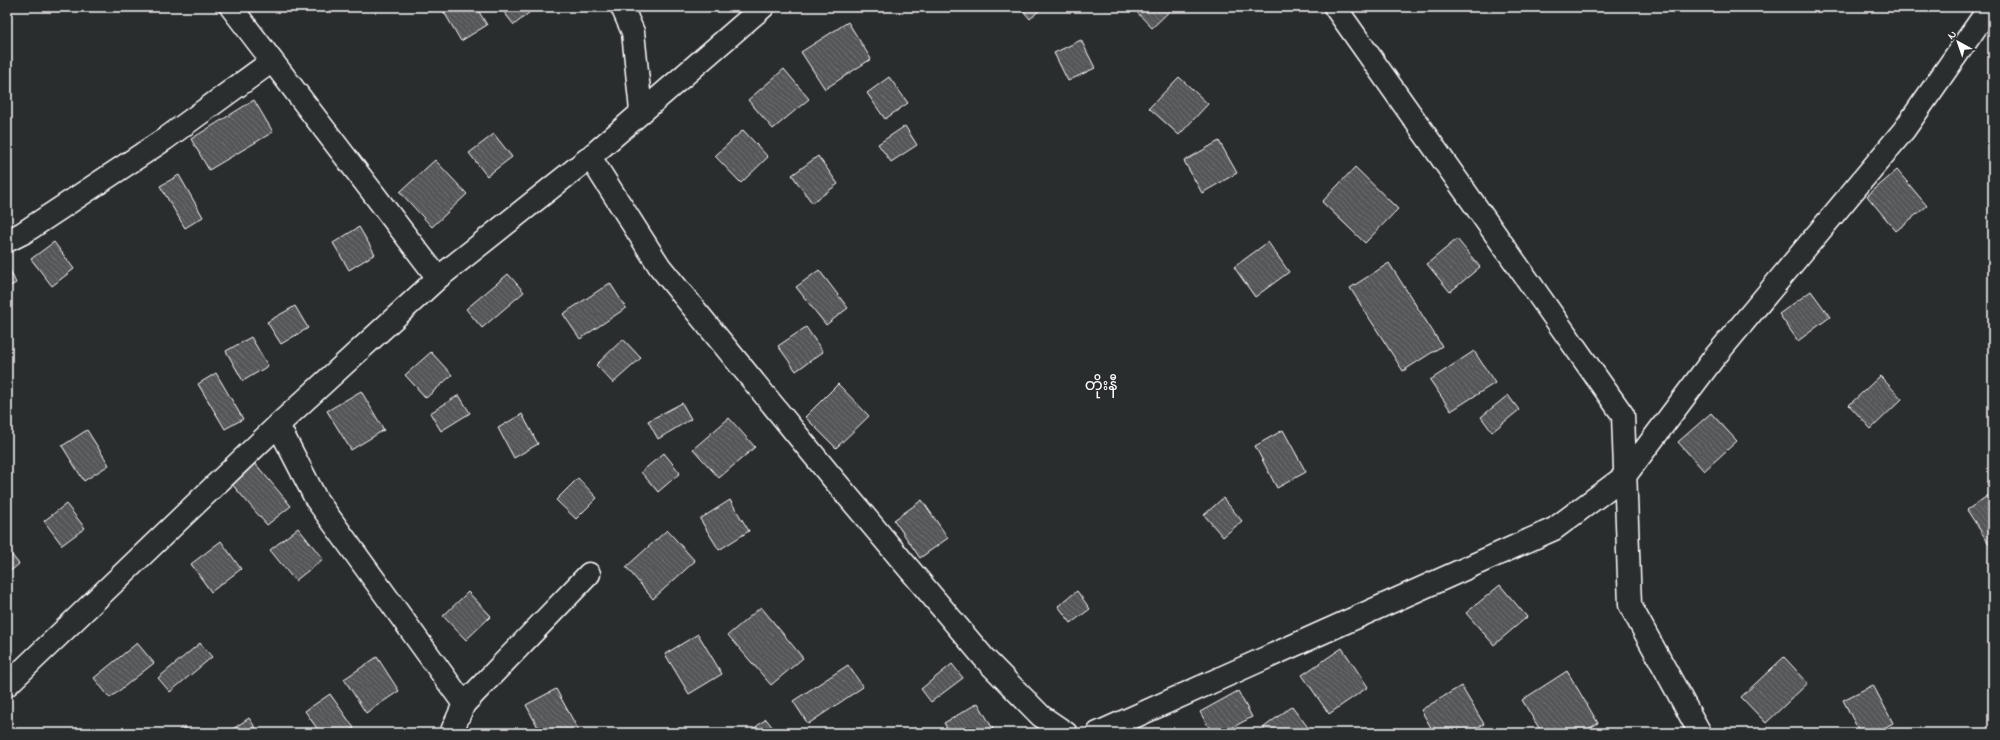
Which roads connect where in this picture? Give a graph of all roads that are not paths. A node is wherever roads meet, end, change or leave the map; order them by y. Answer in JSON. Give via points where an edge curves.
{"nodes":[{"id":1,"x":231,"y":7,"type":"edge"},
{"id":2,"x":622,"y":7,"type":"edge"},
{"id":3,"x":763,"y":7,"type":"edge"},
{"id":4,"x":1335,"y":7,"type":"edge"},
{"id":5,"x":1990,"y":7,"type":"edge"},
{"id":6,"x":272,"y":61,"type":"junction"},
{"id":7,"x":641,"y":111,"type":"junction"},
{"id":8,"x":590,"y":157,"type":"junction"},
{"id":9,"x":7,"y":241,"type":"edge"},
{"id":10,"x":438,"y":278,"type":"junction"},
{"id":11,"x":278,"y":425,"type":"junction"},
{"id":12,"x":1626,"y":476,"type":"junction"},
{"id":13,"x":589,"y":574,"type":"dead end"},
{"id":14,"x":7,"y":685,"type":"edge"},
{"id":15,"x":464,"y":704,"type":"junction"},
{"id":16,"x":451,"y":733,"type":"edge"},
{"id":17,"x":1066,"y":733,"type":"edge"},
{"id":18,"x":1098,"y":733,"type":"edge"},
{"id":19,"x":1700,"y":733,"type":"edge"}],
"edges":[{"from":1,"to":6,"type":"street"},
{"from":2,"to":7,"type":"street","via":[[633,32]]},
{"from":3,"to":7,"type":"street"},
{"from":4,"to":12,"type":"street","via":[[1623,415]]},
{"from":5,"to":12,"type":"street","via":[[1904,130],[1713,359]]},
{"from":6,"to":9,"type":"street","via":[[165,140]]},
{"from":6,"to":10,"type":"street"},
{"from":7,"to":8,"type":"street"},
{"from":8,"to":10,"type":"street"},
{"from":8,"to":17,"type":"street","via":[[660,268],[830,475],[985,660],[1041,716]]},
{"from":10,"to":11,"type":"street"},
{"from":11,"to":14,"type":"street"},
{"from":11,"to":15,"type":"street","via":[[316,499]]},
{"from":12,"to":18,"type":"street","via":[[1554,529]]},
{"from":12,"to":19,"type":"street","via":[[1630,605]]},
{"from":13,"to":15,"type":"street"},
{"from":15,"to":16,"type":"street"}]}
